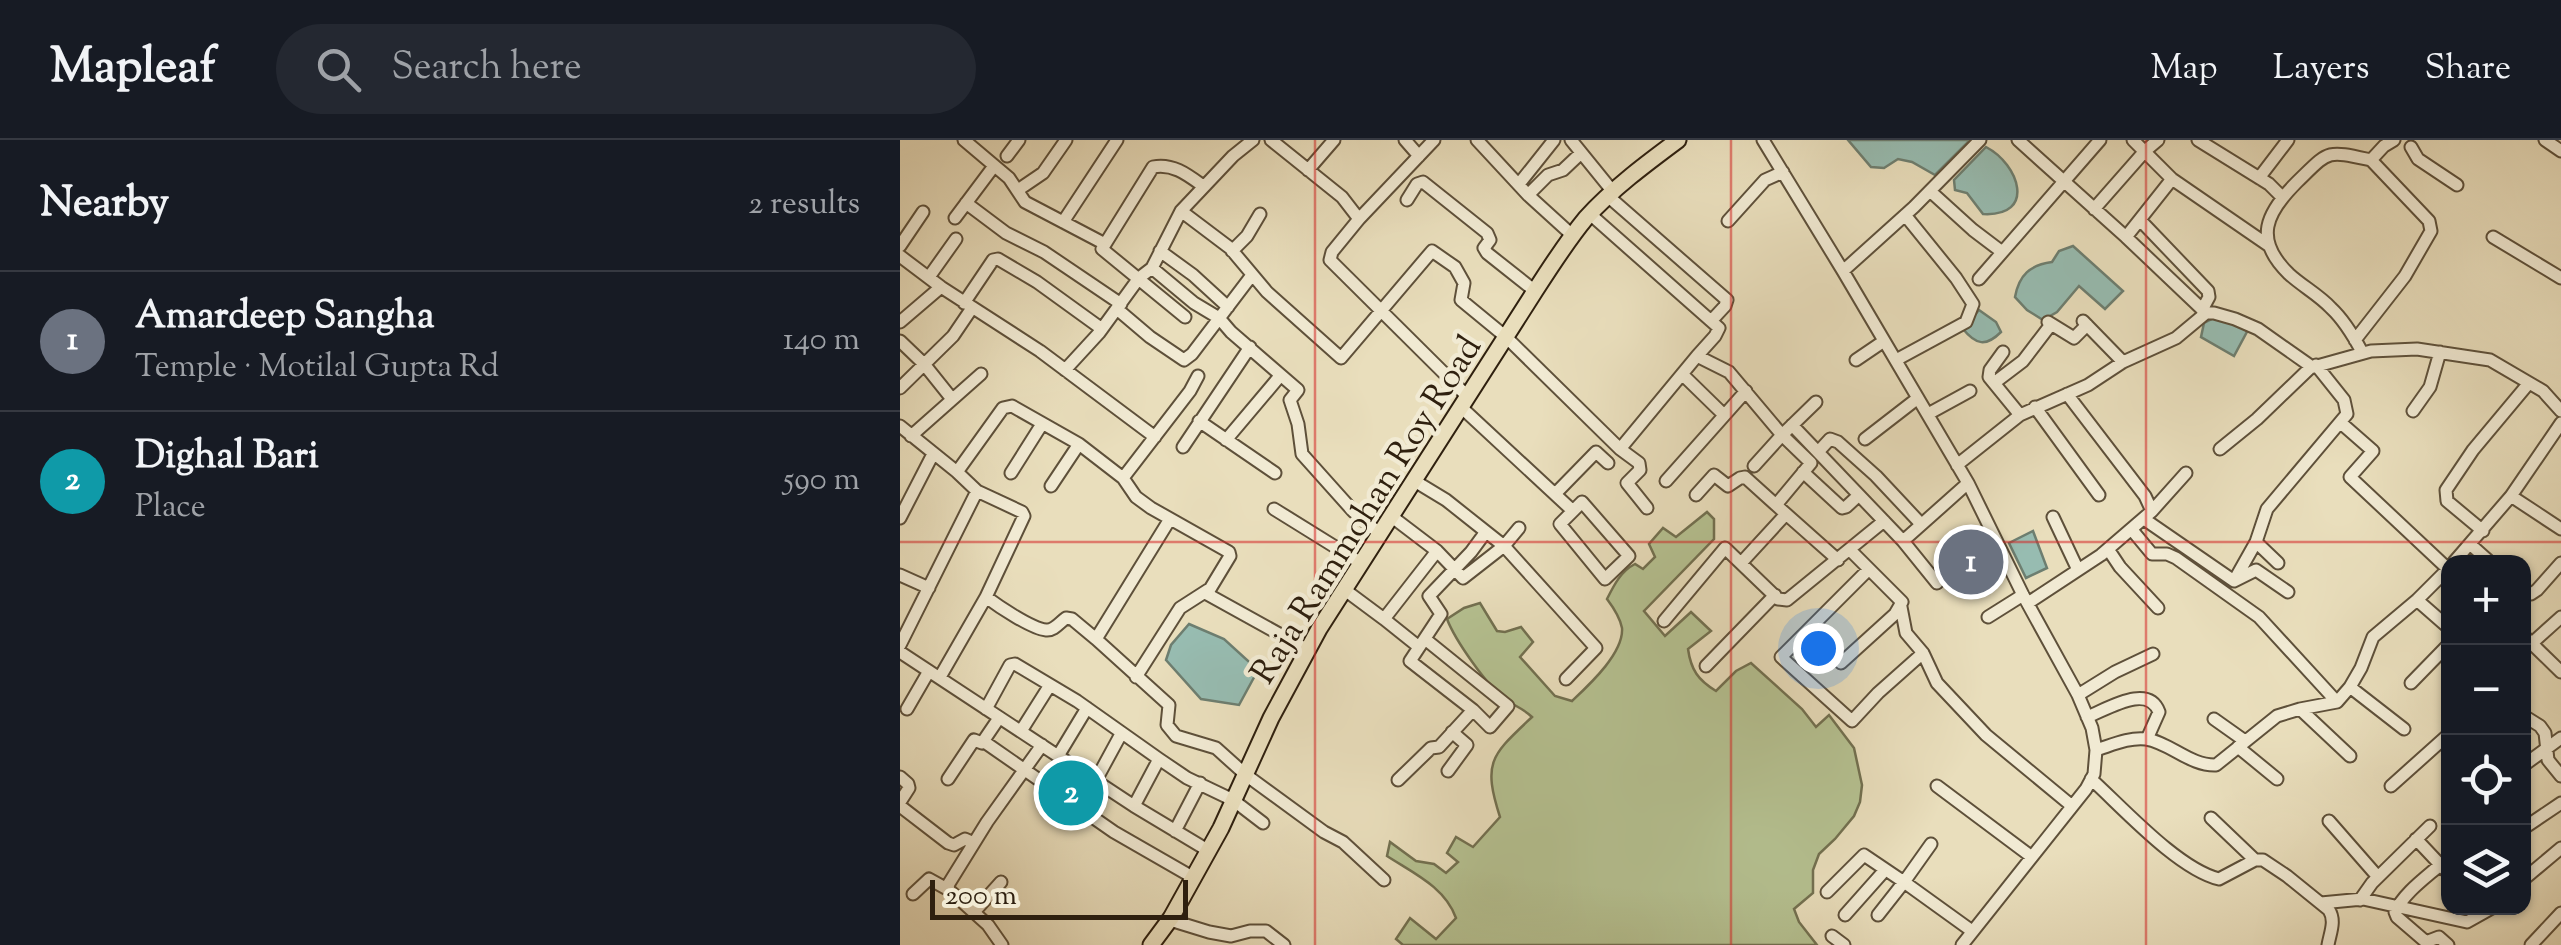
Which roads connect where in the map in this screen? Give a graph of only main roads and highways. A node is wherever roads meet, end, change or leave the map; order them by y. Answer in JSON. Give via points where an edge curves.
{"nodes":[{"id":1,"x":1678,"y":140,"type":"edge"},
{"id":2,"x":1152,"y":945,"type":"edge"}],
"edges":[{"from":1,"to":2,"type":"main road","name":"Raja Rammohan Roy Road","via":[[1590,214],[1535,291],[1308,650],[1209,852]]}]}
